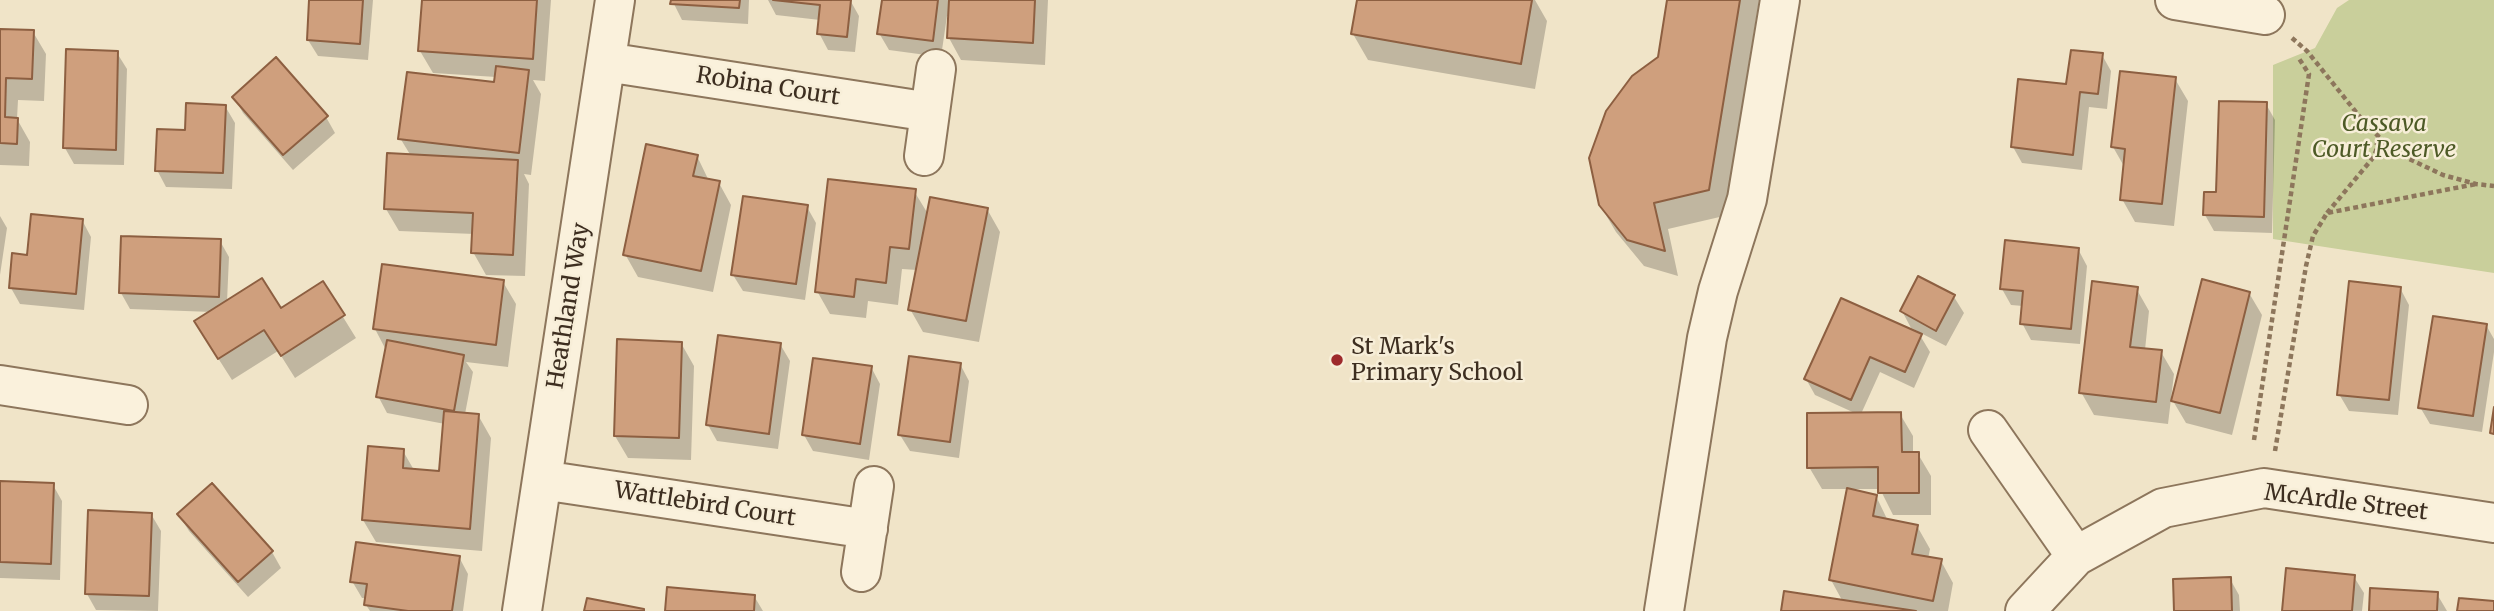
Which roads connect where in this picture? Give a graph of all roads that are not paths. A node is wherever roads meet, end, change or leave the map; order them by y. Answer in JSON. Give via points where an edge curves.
{"nodes":[{"id":1,"x":615,"y":0,"type":"edge"},
{"id":2,"x":1780,"y":0,"type":"edge"},
{"id":3,"x":2175,"y":0,"type":"edge"},
{"id":4,"x":2264,"y":15,"type":"road end"},
{"id":5,"x":606,"y":62,"type":"junction"},
{"id":6,"x":936,"y":69,"type":"dead end"},
{"id":7,"x":930,"y":112,"type":"junction"},
{"id":8,"x":924,"y":156,"type":"dead end"},
{"id":9,"x":0,"y":385,"type":"edge"},
{"id":10,"x":128,"y":405,"type":"dead end"},
{"id":11,"x":1988,"y":430,"type":"dead end"},
{"id":12,"x":542,"y":480,"type":"junction"},
{"id":13,"x":874,"y":486,"type":"dead end"},
{"id":14,"x":2494,"y":523,"type":"edge"},
{"id":15,"x":868,"y":529,"type":"junction"},
{"id":16,"x":2077,"y":556,"type":"junction"},
{"id":17,"x":861,"y":572,"type":"dead end"},
{"id":18,"x":522,"y":611,"type":"edge"},
{"id":19,"x":1664,"y":611,"type":"edge"},
{"id":20,"x":2025,"y":611,"type":"edge"}],
"edges":[{"from":1,"to":5,"type":"street","name":"Heathland Way"},
{"from":2,"to":19,"type":"street","via":[[1747,199],[1707,338]]},
{"from":3,"to":4,"type":"street"},
{"from":5,"to":7,"type":"street","name":"Robina Court"},
{"from":5,"to":12,"type":"street","name":"Heathland Way"},
{"from":6,"to":7,"type":"street"},
{"from":7,"to":8,"type":"street"},
{"from":9,"to":10,"type":"street"},
{"from":11,"to":16,"type":"street"},
{"from":12,"to":15,"type":"street","name":"Wattlebird Court"},
{"from":12,"to":18,"type":"street","name":"Heathland Way"},
{"from":13,"to":15,"type":"street"},
{"from":14,"to":16,"type":"street","name":"McArdle Street","via":[[2264,488],[2163,508]]},
{"from":15,"to":17,"type":"street"},
{"from":16,"to":20,"type":"street","name":"McArdle Street"}]}
